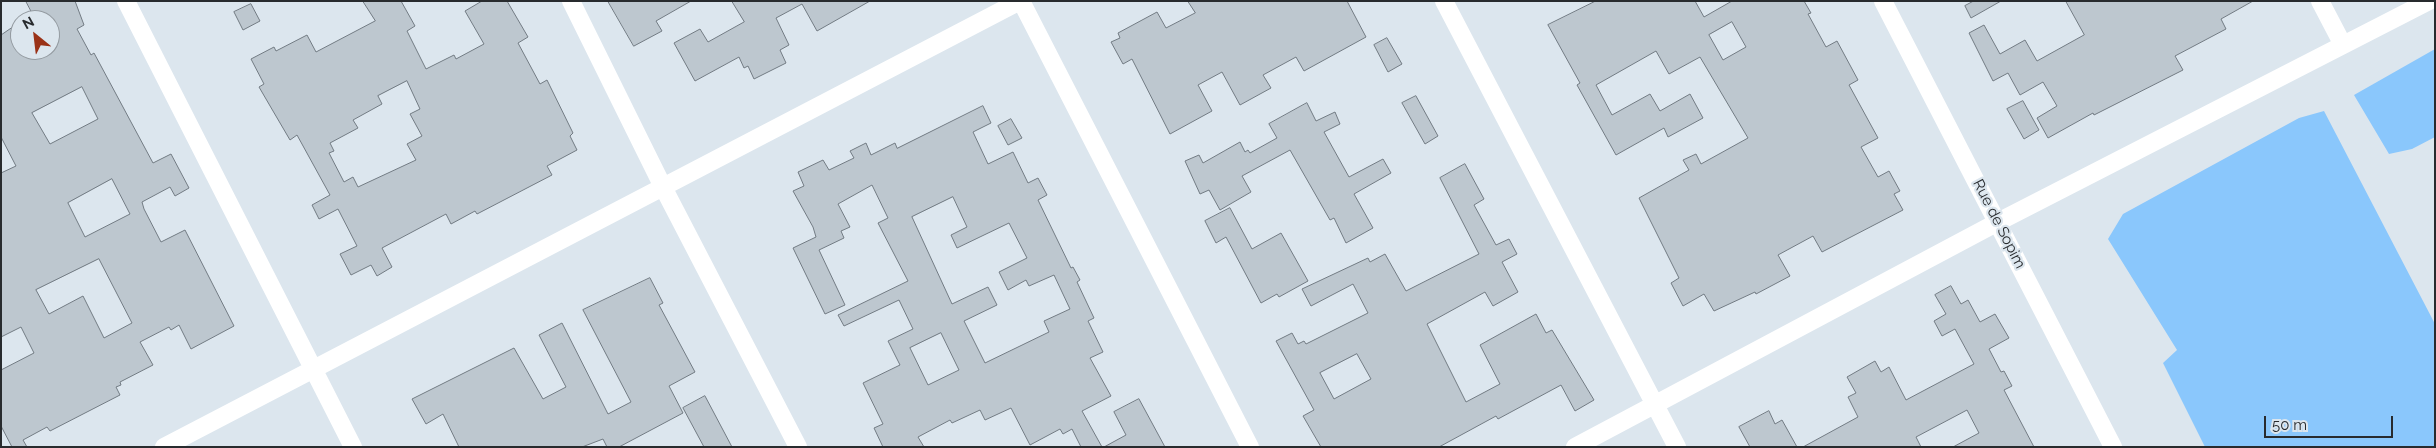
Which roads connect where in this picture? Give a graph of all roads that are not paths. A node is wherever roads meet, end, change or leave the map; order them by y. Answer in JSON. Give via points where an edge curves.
{"nodes":[{"id":1,"x":126,"y":1,"type":"edge"},
{"id":2,"x":571,"y":1,"type":"edge"},
{"id":3,"x":1020,"y":1,"type":"edge"},
{"id":4,"x":1444,"y":1,"type":"edge"},
{"id":5,"x":1883,"y":1,"type":"edge"},
{"id":6,"x":2320,"y":1,"type":"edge"},
{"id":7,"x":2430,"y":1,"type":"edge"},
{"id":8,"x":2343,"y":45,"type":"junction"},
{"id":9,"x":663,"y":187,"type":"junction"},
{"id":10,"x":1998,"y":222,"type":"junction"},
{"id":11,"x":313,"y":369,"type":"junction"},
{"id":12,"x":1656,"y":406,"type":"junction"},
{"id":13,"x":164,"y":447,"type":"edge"},
{"id":14,"x":353,"y":447,"type":"edge"},
{"id":15,"x":798,"y":447,"type":"edge"},
{"id":16,"x":1250,"y":447,"type":"edge"},
{"id":17,"x":1575,"y":447,"type":"edge"},
{"id":18,"x":1678,"y":447,"type":"edge"},
{"id":19,"x":2113,"y":447,"type":"edge"}],
"edges":[{"from":1,"to":11,"type":"street"},
{"from":2,"to":9,"type":"street"},
{"from":3,"to":9,"type":"street"},
{"from":3,"to":16,"type":"street"},
{"from":4,"to":12,"type":"street"},
{"from":5,"to":10,"type":"street","name":"Rue de Sopim"},
{"from":6,"to":8,"type":"street"},
{"from":7,"to":8,"type":"street"},
{"from":8,"to":10,"type":"street"},
{"from":9,"to":11,"type":"street"},
{"from":9,"to":15,"type":"street"},
{"from":10,"to":12,"type":"street"},
{"from":10,"to":19,"type":"street","name":"Rue de Sopim"},
{"from":11,"to":13,"type":"street"},
{"from":11,"to":14,"type":"street"},
{"from":12,"to":17,"type":"street"},
{"from":12,"to":18,"type":"street"}]}
